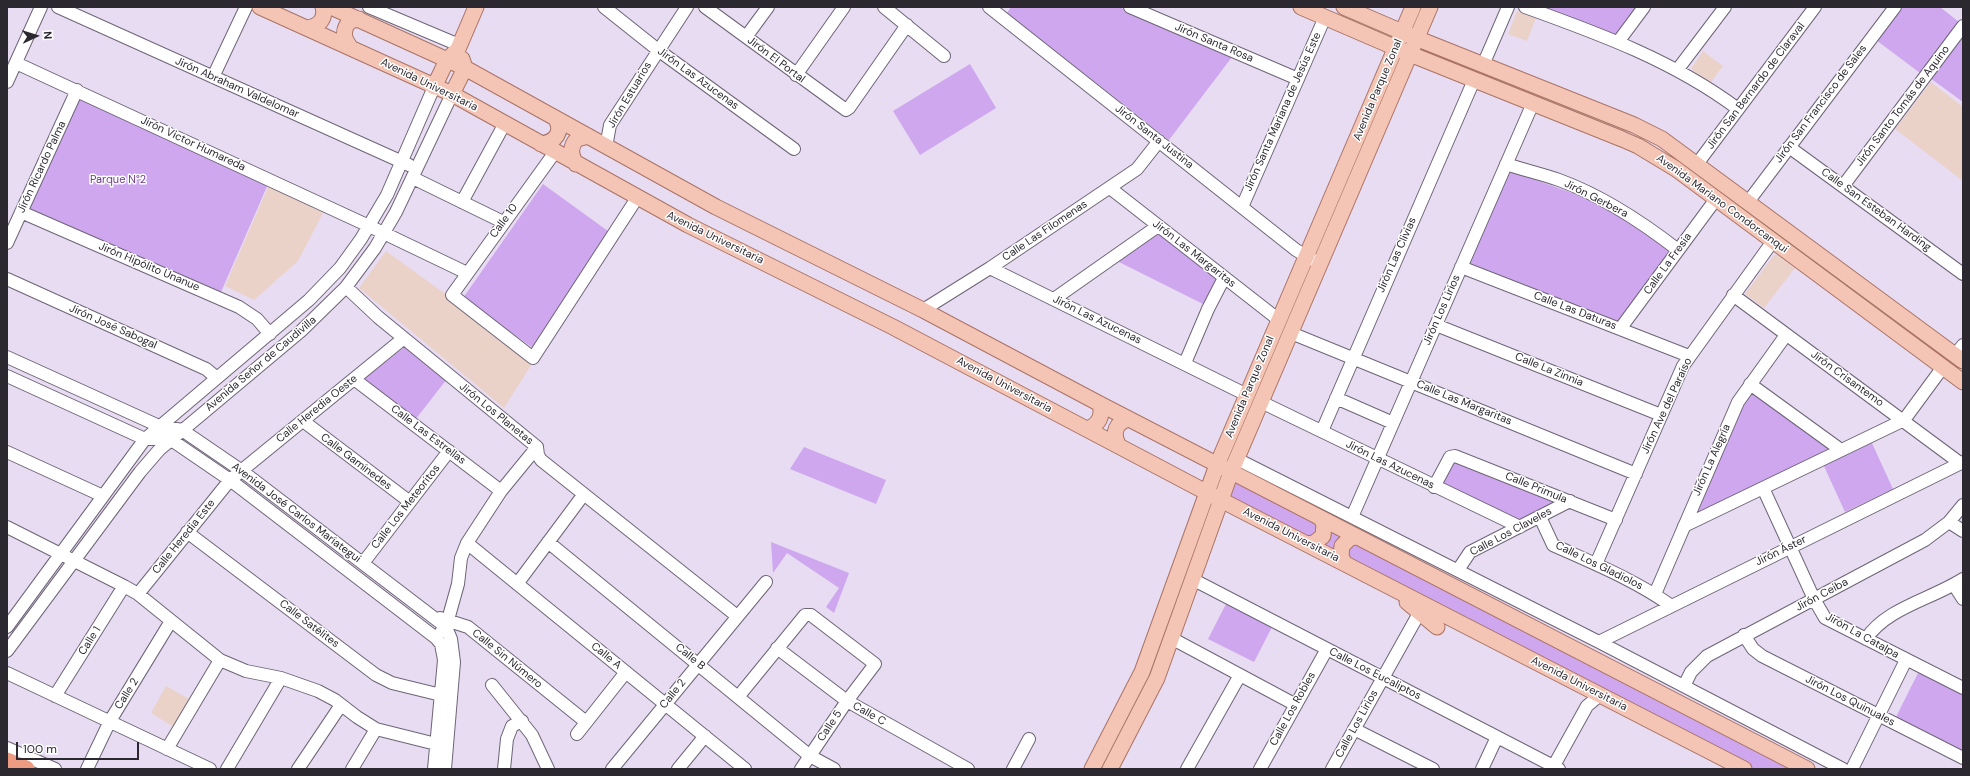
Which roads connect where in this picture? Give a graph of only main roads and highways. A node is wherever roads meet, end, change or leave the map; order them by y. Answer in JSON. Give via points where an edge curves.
{"nodes":[{"id":1,"x":260,"y":7,"type":"edge"},
{"id":2,"x":323,"y":7,"type":"edge"},
{"id":3,"x":331,"y":7,"type":"edge"},
{"id":4,"x":476,"y":7,"type":"edge"},
{"id":5,"x":1301,"y":7,"type":"edge"},
{"id":6,"x":1344,"y":7,"type":"edge"},
{"id":7,"x":1412,"y":10,"type":"edge"},
{"id":8,"x":1428,"y":13,"type":"edge"},
{"id":9,"x":360,"y":19,"type":"junction"},
{"id":10,"x":1331,"y":20,"type":"junction"},
{"id":11,"x":308,"y":28,"type":"junction"},
{"id":12,"x":1402,"y":32,"type":"junction"},
{"id":13,"x":1416,"y":38,"type":"junction"},
{"id":14,"x":459,"y":47,"type":"junction"},
{"id":15,"x":351,"y":48,"type":"junction"},
{"id":16,"x":1396,"y":48,"type":"junction"},
{"id":17,"x":1410,"y":54,"type":"junction"},
{"id":18,"x":447,"y":60,"type":"junction"},
{"id":19,"x":465,"y":68,"type":"junction"},
{"id":20,"x":434,"y":87,"type":"junction"},
{"id":21,"x":452,"y":94,"type":"junction"},
{"id":22,"x":556,"y":119,"type":"junction"},
{"id":23,"x":588,"y":136,"type":"junction"},
{"id":24,"x":1662,"y":139,"type":"junction"},
{"id":25,"x":542,"y":144,"type":"junction"},
{"id":26,"x":1653,"y":154,"type":"junction"},
{"id":27,"x":576,"y":164,"type":"junction"},
{"id":28,"x":1814,"y":251,"type":"junction"},
{"id":29,"x":1805,"y":265,"type":"junction"},
{"id":30,"x":1960,"y":354,"type":"edge"},
{"id":31,"x":1963,"y":382,"type":"edge"},
{"id":32,"x":1100,"y":404,"type":"junction"},
{"id":33,"x":1129,"y":419,"type":"junction"},
{"id":34,"x":1088,"y":429,"type":"junction"},
{"id":35,"x":1118,"y":444,"type":"junction"},
{"id":36,"x":1217,"y":465,"type":"junction"},
{"id":37,"x":1234,"y":466,"type":"junction"},
{"id":38,"x":1207,"y":492,"type":"junction"},
{"id":39,"x":1221,"y":500,"type":"junction"},
{"id":40,"x":1321,"y":519,"type":"junction"},
{"id":41,"x":1356,"y":537,"type":"junction"},
{"id":42,"x":1308,"y":544,"type":"junction"},
{"id":43,"x":1344,"y":562,"type":"junction"},
{"id":44,"x":1388,"y":585,"type":"junction"},
{"id":45,"x":1437,"y":627,"type":"dead end"},
{"id":46,"x":7,"y":761,"type":"edge"},
{"id":47,"x":26,"y":769,"type":"edge"},
{"id":48,"x":1092,"y":769,"type":"edge"},
{"id":49,"x":1110,"y":769,"type":"edge"},
{"id":50,"x":1744,"y":769,"type":"edge"},
{"id":51,"x":1807,"y":769,"type":"edge"}],
"edges":[{"from":1,"to":11,"type":"main road","name":"Avenida Universitaria"},
{"from":2,"to":11,"type":"main road","via":[[322,21]]},
{"from":3,"to":9,"type":"main road"},
{"from":4,"to":14,"type":"main road","name":"Avenida Señor de Caudivilla"},
{"from":5,"to":10,"type":"main road","name":"Avenida Mariano Condorcanqui"},
{"from":6,"to":10,"type":"main road"},
{"from":6,"to":12,"type":"main road","name":"Avenida Mariano Condorcanqui"},
{"from":7,"to":8,"type":"main road"},
{"from":7,"to":12,"type":"main road","name":"Avenida Parque Zonal"},
{"from":8,"to":13,"type":"main road","name":"Avenida Parque Zonal"},
{"from":9,"to":15,"type":"main road","via":[[350,21],[344,28],[344,38]]},
{"from":9,"to":18,"type":"main road"},
{"from":10,"to":16,"type":"main road","name":"Avenida Mariano Condorcanqui"},
{"from":11,"to":15,"type":"main road","name":"Avenida Universitaria"},
{"from":12,"to":13,"type":"main road","name":"Avenida Mariano Condorcanqui"},
{"from":12,"to":16,"type":"main road","name":"Avenida Parque Zonal"},
{"from":13,"to":17,"type":"main road","name":"Avenida Parque Zonal"},
{"from":13,"to":24,"type":"main road","name":"Avenida Mariano Condorcanqui","via":[[1634,125]]},
{"from":14,"to":18,"type":"main road","name":"Avenida Señor de Caudivilla"},
{"from":14,"to":19,"type":"main road"},
{"from":15,"to":20,"type":"main road","name":"Avenida Universitaria"},
{"from":16,"to":17,"type":"main road","name":"Avenida Mariano Condorcanqui"},
{"from":16,"to":36,"type":"main road","name":"Avenida Parque Zonal"},
{"from":17,"to":26,"type":"main road","name":"Avenida Mariano Condorcanqui","via":[[1622,139]]},
{"from":17,"to":37,"type":"main road","name":"Avenida Parque Zonal"},
{"from":18,"to":19,"type":"main road"},
{"from":18,"to":20,"type":"main road","name":"Avenida Señor de Caudivilla"},
{"from":19,"to":21,"type":"main road","name":"Avenida Señor de Caudivilla"},
{"from":19,"to":22,"type":"main road"},
{"from":20,"to":21,"type":"main road","name":"Avenida Universitaria"},
{"from":21,"to":25,"type":"main road","name":"Avenida Universitaria"},
{"from":22,"to":23,"type":"main road"},
{"from":22,"to":25,"type":"main road","via":[[559,128],[556,137],[553,141]]},
{"from":23,"to":27,"type":"main road","via":[[577,139],[572,146],[572,156]]},
{"from":23,"to":32,"type":"main road","via":[[716,207],[923,310]]},
{"from":24,"to":26,"type":"main road"},
{"from":24,"to":28,"type":"main road","name":"Avenida Mariano Condorcanqui"},
{"from":25,"to":27,"type":"main road","name":"Avenida Universitaria"},
{"from":26,"to":29,"type":"main road","name":"Avenida Mariano Condorcanqui"},
{"from":27,"to":34,"type":"main road","name":"Avenida Universitaria","via":[[637,198]]},
{"from":28,"to":29,"type":"main road"},
{"from":28,"to":30,"type":"main road","name":"Avenida Mariano Condorcanqui"},
{"from":29,"to":31,"type":"main road","name":"Avenida Mariano Condorcanqui"},
{"from":32,"to":33,"type":"main road"},
{"from":32,"to":34,"type":"main road","via":[[1100,420]]},
{"from":33,"to":35,"type":"main road","via":[[1116,428],[1114,434]]},
{"from":33,"to":36,"type":"main road"},
{"from":34,"to":35,"type":"main road","name":"Avenida Universitaria"},
{"from":35,"to":38,"type":"main road","name":"Avenida Universitaria"},
{"from":36,"to":37,"type":"main road"},
{"from":36,"to":38,"type":"main road","name":"Avenida Parque Zonal"},
{"from":37,"to":39,"type":"main road","name":"Avenida Parque Zonal"},
{"from":37,"to":40,"type":"main road"},
{"from":38,"to":39,"type":"main road","name":"Avenida Universitaria"},
{"from":38,"to":48,"type":"main road","name":"Avenida Parque Zonal","via":[[1142,672]]},
{"from":39,"to":42,"type":"main road","name":"Avenida Universitaria"},
{"from":39,"to":49,"type":"main road","name":"Avenida Parque Zonal","via":[[1157,678]]},
{"from":40,"to":41,"type":"main road"},
{"from":40,"to":42,"type":"main road","via":[[1324,524],[1323,536],[1319,541]]},
{"from":41,"to":43,"type":"main road","via":[[1350,538],[1342,546],[1340,551]]},
{"from":41,"to":51,"type":"main road"},
{"from":42,"to":43,"type":"main road","name":"Avenida Universitaria"},
{"from":43,"to":44,"type":"main road","name":"Avenida Universitaria"},
{"from":44,"to":45,"type":"main road"},
{"from":44,"to":50,"type":"main road","name":"Avenida Universitaria"},
{"from":46,"to":47,"type":"highway"}]}
